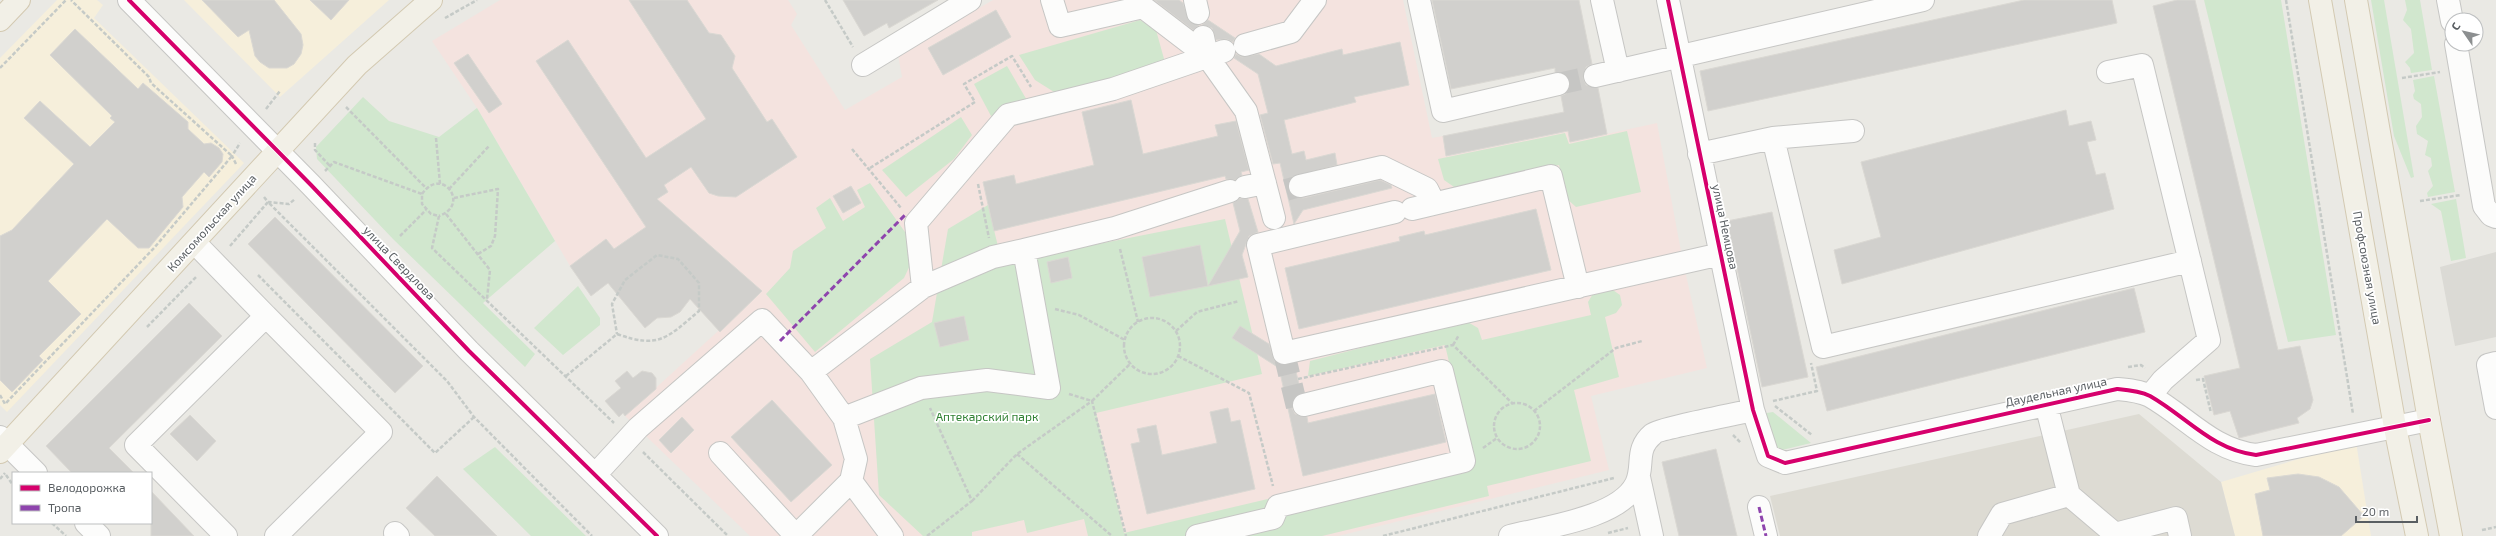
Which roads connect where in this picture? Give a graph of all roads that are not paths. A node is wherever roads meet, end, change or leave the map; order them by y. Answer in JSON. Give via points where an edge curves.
{"nodes":[{"id":1,"x":19,"y":0,"type":"edge"},
{"id":2,"x":129,"y":0,"type":"edge"},
{"id":3,"x":431,"y":0,"type":"edge"},
{"id":4,"x":970,"y":0,"type":"edge"},
{"id":5,"x":1052,"y":0,"type":"edge"},
{"id":6,"x":1315,"y":0,"type":"edge"},
{"id":7,"x":1419,"y":0,"type":"edge"},
{"id":8,"x":1602,"y":0,"type":"edge"},
{"id":9,"x":1668,"y":0,"type":"edge"},
{"id":10,"x":1923,"y":0,"type":"edge"},
{"id":11,"x":2320,"y":0,"type":"edge"},
{"id":12,"x":2356,"y":0,"type":"edge"},
{"id":13,"x":2448,"y":0,"type":"edge"},
{"id":14,"x":2450,"y":12,"type":"edge"},
{"id":15,"x":1,"y":16,"type":"edge"},
{"id":16,"x":1245,"y":45,"type":"dead end"},
{"id":17,"x":1211,"y":48,"type":"junction"},
{"id":18,"x":2457,"y":52,"type":"edge"},
{"id":19,"x":1680,"y":56,"type":"junction"},
{"id":20,"x":863,"y":65,"type":"road end"},
{"id":21,"x":1618,"y":71,"type":"junction"},
{"id":22,"x":2108,"y":72,"type":"dead end"},
{"id":23,"x":1595,"y":76,"type":"tunnel mouth"},
{"id":24,"x":1558,"y":84,"type":"tunnel mouth"},
{"id":25,"x":1853,"y":131,"type":"dead end"},
{"id":26,"x":1773,"y":138,"type":"junction"},
{"id":27,"x":277,"y":150,"type":"junction"},
{"id":28,"x":1699,"y":154,"type":"junction"},
{"id":29,"x":1266,"y":189,"type":"junction"},
{"id":30,"x":1434,"y":203,"type":"junction"},
{"id":31,"x":2496,"y":217,"type":"edge"},
{"id":32,"x":1277,"y":230,"type":"junction"},
{"id":33,"x":195,"y":243,"type":"junction"},
{"id":34,"x":1024,"y":250,"type":"junction"},
{"id":35,"x":1721,"y":254,"type":"junction"},
{"id":36,"x":2190,"y":261,"type":"junction"},
{"id":37,"x":923,"y":287,"type":"junction"},
{"id":38,"x":1578,"y":287,"type":"junction"},
{"id":39,"x":266,"y":316,"type":"junction"},
{"id":40,"x":2496,"y":363,"type":"edge"},
{"id":41,"x":811,"y":372,"type":"junction"},
{"id":42,"x":2150,"y":396,"type":"junction"},
{"id":43,"x":2046,"y":404,"type":"junction"},
{"id":44,"x":1304,"y":405,"type":"dead end"},
{"id":45,"x":2496,"y":408,"type":"edge"},
{"id":46,"x":1753,"y":410,"type":"junction"},
{"id":47,"x":844,"y":418,"type":"junction"},
{"id":48,"x":2429,"y":420,"type":"junction"},
{"id":49,"x":2395,"y":427,"type":"junction"},
{"id":50,"x":3,"y":445,"type":"edge"},
{"id":51,"x":720,"y":453,"type":"dead end"},
{"id":52,"x":1768,"y":456,"type":"joint"},
{"id":53,"x":35,"y":472,"type":"edge"},
{"id":54,"x":595,"y":475,"type":"junction"},
{"id":55,"x":1639,"y":475,"type":"junction"},
{"id":56,"x":851,"y":481,"type":"junction"},
{"id":57,"x":2069,"y":495,"type":"junction"},
{"id":58,"x":1759,"y":507,"type":"dead end"},
{"id":59,"x":87,"y":524,"type":"edge"},
{"id":60,"x":99,"y":536,"type":"edge"},
{"id":61,"x":226,"y":536,"type":"edge"},
{"id":62,"x":276,"y":536,"type":"edge"},
{"id":63,"x":657,"y":536,"type":"edge"},
{"id":64,"x":796,"y":536,"type":"edge"},
{"id":65,"x":892,"y":536,"type":"edge"},
{"id":66,"x":1197,"y":536,"type":"edge"},
{"id":67,"x":1510,"y":536,"type":"edge"},
{"id":68,"x":1652,"y":536,"type":"edge"},
{"id":69,"x":1766,"y":536,"type":"edge"},
{"id":70,"x":1989,"y":536,"type":"edge"},
{"id":71,"x":2180,"y":536,"type":"edge"},
{"id":72,"x":2417,"y":536,"type":"edge"},
{"id":73,"x":2451,"y":536,"type":"edge"}],
"edges":[{"from":1,"to":15,"type":"main road"},
{"from":2,"to":27,"type":"street","name":"улица Свердлова"},
{"from":3,"to":27,"type":"main road","name":"Комсомольская улица","via":[[357,64]]},
{"from":4,"to":20,"type":"street"},
{"from":5,"to":17,"type":"street","via":[[1060,26],[1143,7]]},
{"from":6,"to":16,"type":"street","via":[[1291,32]]},
{"from":7,"to":24,"type":"street","via":[[1443,111]]},
{"from":8,"to":21,"type":"street"},
{"from":9,"to":19,"type":"street","name":"улица Немцова"},
{"from":10,"to":19,"type":"street"},
{"from":11,"to":49,"type":"main road","name":"Профсоюзная улица"},
{"from":12,"to":48,"type":"main road"},
{"from":13,"to":14,"type":"street"},
{"from":17,"to":29,"type":"street","via":[[1246,111]]},
{"from":17,"to":37,"type":"street","via":[[1113,89],[1008,115],[916,223]]},
{"from":18,"to":31,"type":"street","via":[[2484,206]]},
{"from":19,"to":21,"type":"street"},
{"from":19,"to":28,"type":"street","name":"улица Немцова"},
{"from":21,"to":23,"type":"street"},
{"from":22,"to":36,"type":"street","via":[[2142,64]]},
{"from":25,"to":26,"type":"street"},
{"from":26,"to":28,"type":"street"},
{"from":26,"to":36,"type":"street","via":[[1823,347]]},
{"from":27,"to":33,"type":"main road","name":"Комсомольская улица"},
{"from":27,"to":54,"type":"street","name":"улица Свердлова","via":[[469,351]]},
{"from":28,"to":35,"type":"street","name":"улица Немцова"},
{"from":29,"to":30,"type":"street","via":[[1382,167],[1427,189]]},
{"from":29,"to":32,"type":"street"},
{"from":29,"to":34,"type":"street"},
{"from":30,"to":32,"type":"street"},
{"from":30,"to":38,"type":"street","via":[[1551,176]]},
{"from":32,"to":38,"type":"street","via":[[1258,245],[1284,353]]},
{"from":33,"to":39,"type":"street"},
{"from":33,"to":50,"type":"main road","name":"Комсомольская улица"},
{"from":34,"to":37,"type":"street","via":[[993,257]]},
{"from":34,"to":47,"type":"street","via":[[1049,388],[987,380],[921,388]]},
{"from":35,"to":38,"type":"street"},
{"from":35,"to":46,"type":"street","name":"улица Немцова"},
{"from":36,"to":42,"type":"street","via":[[2209,340],[2163,380]]},
{"from":37,"to":41,"type":"street"},
{"from":39,"to":61,"type":"street","via":[[136,445]]},
{"from":39,"to":62,"type":"street","via":[[381,432]]},
{"from":40,"to":45,"type":"street","via":[[2488,365]]},
{"from":41,"to":47,"type":"street"},
{"from":41,"to":54,"type":"street","via":[[762,320],[638,428]]},
{"from":42,"to":43,"type":"street","name":"Даудельная улица","via":[[2117,389]]},
{"from":42,"to":49,"type":"street","name":"Даудельная улица","via":[[2224,448],[2245,454],[2256,455]]},
{"from":43,"to":52,"type":"street","name":"Даудельная улица","via":[[1785,463]]},
{"from":43,"to":57,"type":"street"},
{"from":44,"to":66,"type":"street","via":[[1442,371],[1464,461],[1278,506],[1273,518]]},
{"from":46,"to":52,"type":"street","name":"улица Немцова"},
{"from":46,"to":55,"type":"street","via":[[1654,432],[1641,449]]},
{"from":47,"to":56,"type":"street","via":[[856,459]]},
{"from":48,"to":49,"type":"street","name":"Даудельная улица"},
{"from":48,"to":73,"type":"main road"},
{"from":49,"to":72,"type":"main road","name":"Профсоюзная улица"},
{"from":50,"to":53,"type":"street"},
{"from":51,"to":64,"type":"street"},
{"from":54,"to":63,"type":"street","name":"улица Свердлова"},
{"from":55,"to":67,"type":"street","via":[[1633,490],[1619,503],[1599,513]]},
{"from":55,"to":68,"type":"street"},
{"from":56,"to":64,"type":"street"},
{"from":56,"to":65,"type":"street"},
{"from":57,"to":70,"type":"street","via":[[2002,514]]},
{"from":57,"to":71,"type":"street","via":[[2115,534],[2176,518]]},
{"from":58,"to":69,"type":"street"},
{"from":59,"to":60,"type":"street"}]}
